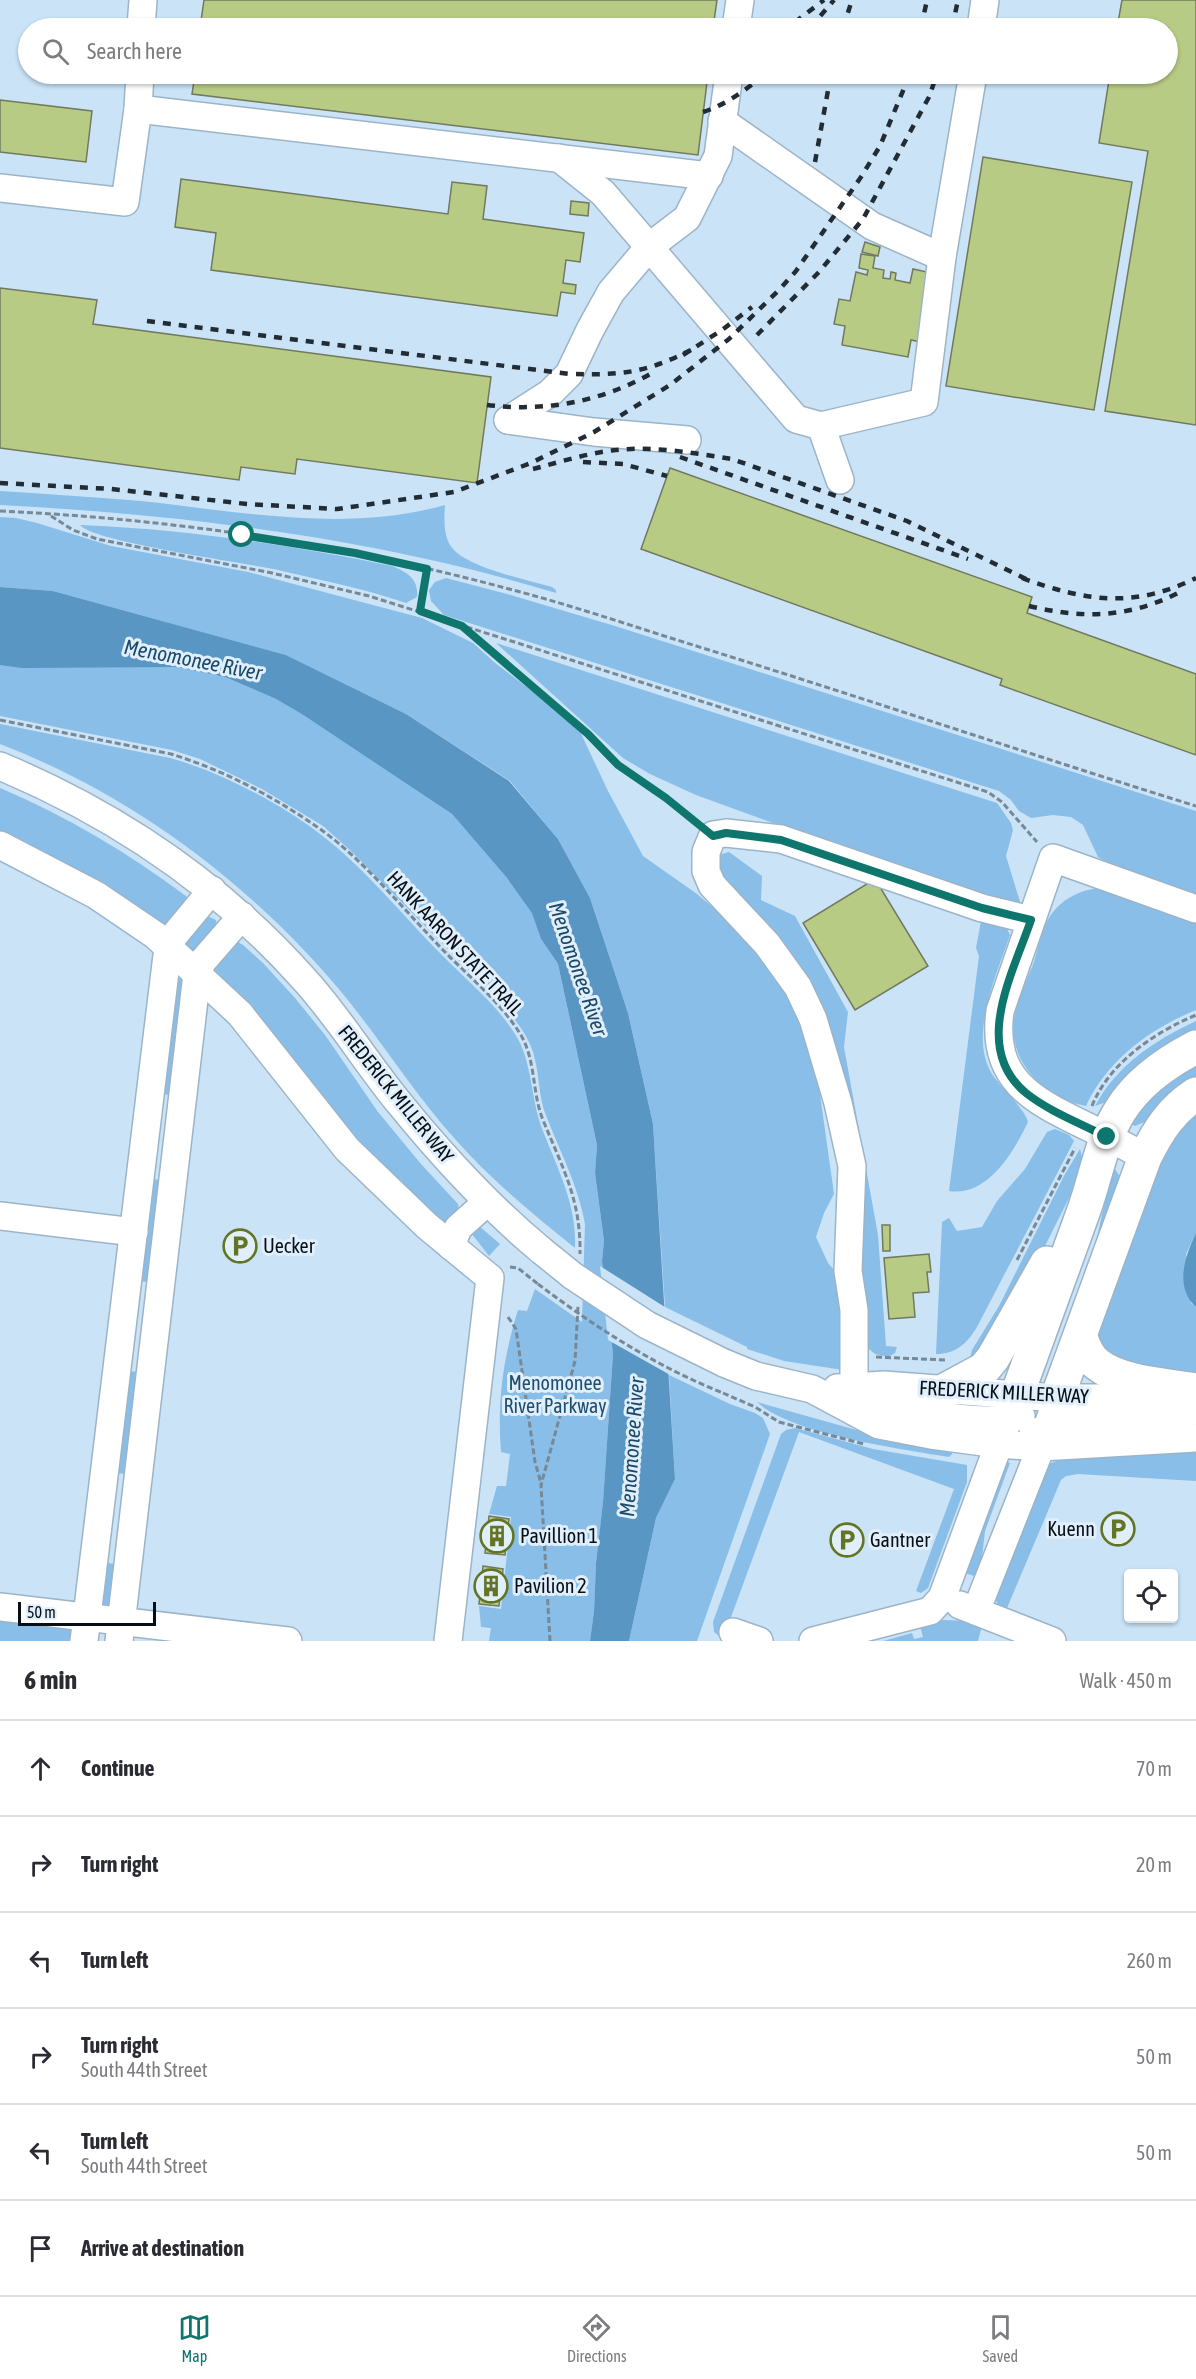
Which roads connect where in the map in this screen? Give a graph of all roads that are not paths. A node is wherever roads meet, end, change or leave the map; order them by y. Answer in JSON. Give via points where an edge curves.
{"nodes":[{"id":1,"x":143,"y":0,"type":"edge"},
{"id":2,"x":740,"y":0,"type":"edge"},
{"id":3,"x":986,"y":0,"type":"edge"},
{"id":4,"x":142,"y":18,"type":"edge"},
{"id":5,"x":737,"y":18,"type":"edge"},
{"id":6,"x":983,"y":18,"type":"edge"},
{"id":7,"x":139,"y":84,"type":"edge"},
{"id":8,"x":728,"y":84,"type":"edge"},
{"id":9,"x":971,"y":84,"type":"edge"},
{"id":10,"x":138,"y":109,"type":"junction"},
{"id":11,"x":722,"y":121,"type":"junction"},
{"id":12,"x":559,"y":158,"type":"junction"},
{"id":13,"x":709,"y":176,"type":"junction"},
{"id":14,"x":0,"y":188,"type":"edge"},
{"id":15,"x":649,"y":246,"type":"junction"},
{"id":16,"x":942,"y":257,"type":"junction"},
{"id":17,"x":821,"y":426,"type":"junction"},
{"id":18,"x":687,"y":440,"type":"dead end"},
{"id":19,"x":840,"y":480,"type":"dead end"},
{"id":20,"x":0,"y":766,"type":"edge"},
{"id":21,"x":0,"y":845,"type":"edge"},
{"id":22,"x":212,"y":890,"type":"junction"},
{"id":23,"x":1196,"y":909,"type":"edge"},
{"id":24,"x":242,"y":916,"type":"junction"},
{"id":25,"x":1031,"y":920,"type":"junction"},
{"id":26,"x":168,"y":947,"type":"junction"},
{"id":27,"x":198,"y":974,"type":"junction"},
{"id":28,"x":1196,"y":1047,"type":"edge"},
{"id":29,"x":1196,"y":1094,"type":"edge"},
{"id":30,"x":145,"y":1136,"type":"junction"},
{"id":31,"x":178,"y":1140,"type":"junction"},
{"id":32,"x":1092,"y":1141,"type":"junction"},
{"id":33,"x":1145,"y":1157,"type":"junction"},
{"id":34,"x":486,"y":1203,"type":"junction"},
{"id":35,"x":1085,"y":1207,"type":"junction"},
{"id":36,"x":0,"y":1216,"type":"edge"},
{"id":37,"x":134,"y":1232,"type":"junction"},
{"id":38,"x":451,"y":1246,"type":"junction"},
{"id":39,"x":122,"y":1329,"type":"junction"},
{"id":40,"x":155,"y":1333,"type":"junction"},
{"id":41,"x":1081,"y":1336,"type":"junction"},
{"id":42,"x":949,"y":1374,"type":"junction"},
{"id":43,"x":854,"y":1387,"type":"junction"},
{"id":44,"x":812,"y":1389,"type":"junction"},
{"id":45,"x":1196,"y":1390,"type":"edge"},
{"id":46,"x":1057,"y":1398,"type":"junction"},
{"id":47,"x":1196,"y":1398,"type":"edge"},
{"id":48,"x":1196,"y":1411,"type":"edge"},
{"id":49,"x":1007,"y":1420,"type":"junction"},
{"id":50,"x":1044,"y":1438,"type":"junction"},
{"id":51,"x":1196,"y":1438,"type":"edge"},
{"id":52,"x":99,"y":1522,"type":"junction"},
{"id":53,"x":132,"y":1526,"type":"junction"},
{"id":54,"x":942,"y":1598,"type":"junction"},
{"id":55,"x":0,"y":1607,"type":"edge"},
{"id":56,"x":976,"y":1611,"type":"junction"},
{"id":57,"x":86,"y":1629,"type":"edge"},
{"id":58,"x":120,"y":1631,"type":"edge"},
{"id":59,"x":733,"y":1632,"type":"dead end"},
{"id":60,"x":288,"y":1641,"type":"edge"},
{"id":61,"x":448,"y":1641,"type":"edge"},
{"id":62,"x":759,"y":1641,"type":"edge"},
{"id":63,"x":813,"y":1641,"type":"edge"},
{"id":64,"x":1052,"y":1641,"type":"edge"}],
"edges":[{"from":1,"to":4,"type":"street"},
{"from":2,"to":5,"type":"street"},
{"from":3,"to":6,"type":"street"},
{"from":7,"to":10,"type":"street"},
{"from":8,"to":11,"type":"street"},
{"from":9,"to":16,"type":"street"},
{"from":10,"to":12,"type":"street"},
{"from":10,"to":14,"type":"street","via":[[124,202]]},
{"from":11,"to":13,"type":"street","via":[[718,156]]},
{"from":11,"to":16,"type":"street","via":[[872,226]]},
{"from":12,"to":13,"type":"street"},
{"from":12,"to":15,"type":"street","via":[[603,193]]},
{"from":13,"to":15,"type":"street","via":[[687,218]]},
{"from":15,"to":17,"type":"street","via":[[796,419]]},
{"from":15,"to":18,"type":"street","via":[[611,292],[569,374],[550,393],[508,420]]},
{"from":16,"to":17,"type":"street","via":[[924,402]]},
{"from":17,"to":19,"type":"street"},
{"from":20,"to":22,"type":"street","name":"FREDERICK MILLER WAY","via":[[109,818]]},
{"from":21,"to":26,"type":"street","via":[[96,895]]},
{"from":22,"to":24,"type":"street","name":"FREDERICK MILLER WAY"},
{"from":22,"to":26,"type":"street"},
{"from":23,"to":25,"type":"street","via":[[1053,858]]},
{"from":24,"to":27,"type":"street","via":[[202,962]]},
{"from":24,"to":34,"type":"street","name":"FREDERICK MILLER WAY","via":[[304,979],[399,1103]]},
{"from":25,"to":32,"type":"street","via":[[1000,1011],[1002,1059],[1024,1091]]},
{"from":25,"to":43,"type":"street","via":[[982,908],[781,840],[726,833],[713,836],[706,852],[706,871],[712,885],[767,944],[798,987],[813,1019],[838,1103],[852,1166],[848,1271],[854,1310]]},
{"from":26,"to":27,"type":"street"},
{"from":26,"to":30,"type":"street"},
{"from":27,"to":31,"type":"street"},
{"from":27,"to":38,"type":"street","via":[[240,1014],[347,1149]]},
{"from":28,"to":32,"type":"highway","via":[[1144,1083]]},
{"from":29,"to":33,"type":"highway","via":[[1165,1121]]},
{"from":30,"to":31,"type":"street"},
{"from":30,"to":37,"type":"street"},
{"from":31,"to":40,"type":"street"},
{"from":32,"to":33,"type":"street"},
{"from":32,"to":35,"type":"highway"},
{"from":33,"to":41,"type":"highway"},
{"from":34,"to":38,"type":"street","via":[[458,1228]]},
{"from":34,"to":44,"type":"street","name":"FREDERICK MILLER WAY","bridge":true,"via":[[573,1276],[647,1325],[756,1376]]},
{"from":35,"to":42,"type":"highway","via":[[1050,1257],[993,1358],[984,1369]]},
{"from":35,"to":49,"type":"highway"},
{"from":36,"to":37,"type":"street"},
{"from":37,"to":39,"type":"street"},
{"from":38,"to":61,"type":"street","via":[[490,1278]]},
{"from":39,"to":40,"type":"street"},
{"from":39,"to":52,"type":"street"},
{"from":40,"to":53,"type":"street"},
{"from":41,"to":45,"type":"highway","via":[[1086,1351],[1113,1373]]},
{"from":41,"to":46,"type":"highway"},
{"from":42,"to":43,"type":"street","name":"FREDERICK MILLER WAY"},
{"from":42,"to":49,"type":"street","name":"FREDERICK MILLER WAY"},
{"from":43,"to":44,"type":"street","name":"FREDERICK MILLER WAY"},
{"from":44,"to":49,"type":"street","name":"FREDERICK MILLER WAY","via":[[879,1425]]},
{"from":46,"to":47,"type":"street","name":"FREDERICK MILLER WAY"},
{"from":46,"to":49,"type":"street","via":[[1024,1416]]},
{"from":46,"to":50,"type":"street"},
{"from":48,"to":50,"type":"street","via":[[1064,1424]]},
{"from":49,"to":50,"type":"street","name":"FREDERICK MILLER WAY"},
{"from":49,"to":54,"type":"street"},
{"from":50,"to":51,"type":"street","name":"FREDERICK MILLER WAY"},
{"from":50,"to":56,"type":"street"},
{"from":52,"to":53,"type":"street"},
{"from":52,"to":57,"type":"street"},
{"from":53,"to":58,"type":"street"},
{"from":54,"to":56,"type":"street"},
{"from":54,"to":63,"type":"street","via":[[930,1611]]},
{"from":55,"to":57,"type":"street"},
{"from":56,"to":64,"type":"street"},
{"from":57,"to":58,"type":"street"},
{"from":58,"to":60,"type":"street"},
{"from":59,"to":62,"type":"street"}]}
